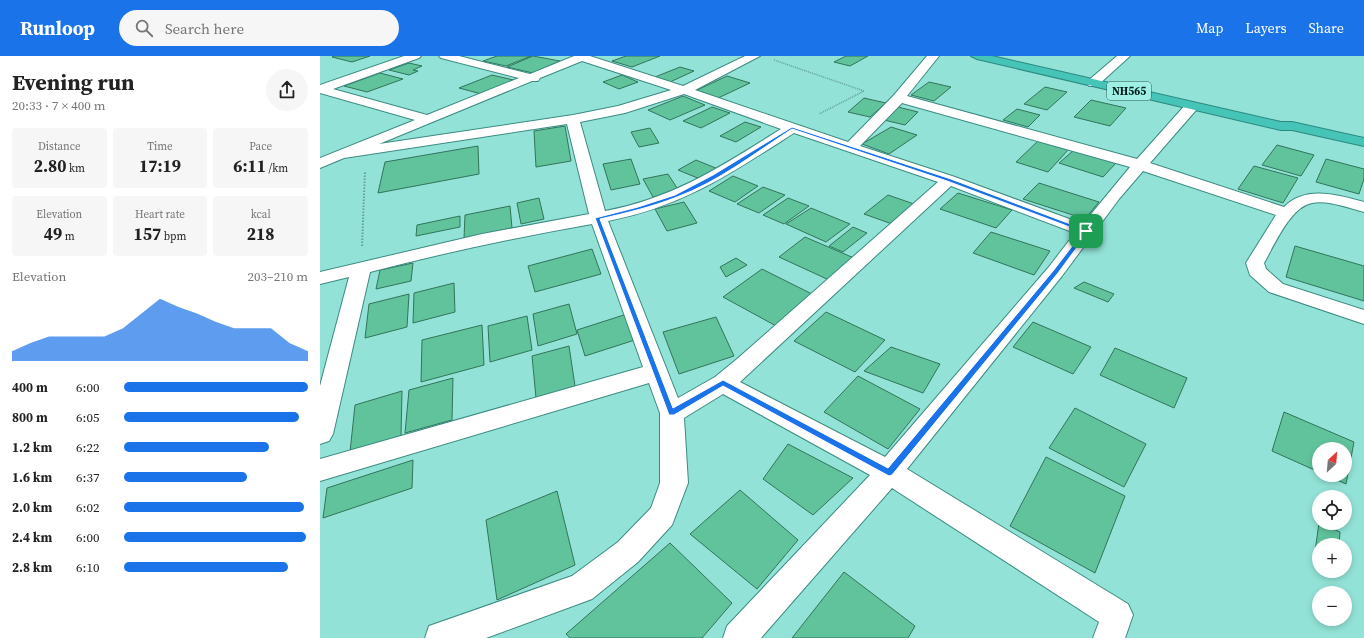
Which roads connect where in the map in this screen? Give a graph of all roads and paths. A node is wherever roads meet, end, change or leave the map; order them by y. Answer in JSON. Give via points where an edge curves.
{"nodes":[{"id":1,"x":415,"y":56,"type":"edge"},
{"id":2,"x":445,"y":56,"type":"edge"},
{"id":3,"x":583,"y":56,"type":"edge"},
{"id":4,"x":754,"y":56,"type":"edge"},
{"id":5,"x":933,"y":56,"type":"edge"},
{"id":6,"x":1124,"y":56,"type":"edge"},
{"id":7,"x":985,"y":57,"type":"edge"},
{"id":8,"x":770,"y":58,"type":"dead end"},
{"id":9,"x":534,"y":78,"type":"junction"},
{"id":10,"x":1093,"y":83,"type":"junction"},
{"id":11,"x":320,"y":89,"type":"edge"},
{"id":12,"x":684,"y":90,"type":"junction"},
{"id":13,"x":899,"y":98,"type":"junction"},
{"id":14,"x":1192,"y":106,"type":"junction"},
{"id":15,"x":428,"y":119,"type":"junction"},
{"id":16,"x":573,"y":119,"type":"junction"},
{"id":17,"x":1281,"y":126,"type":"junction"},
{"id":18,"x":792,"y":128,"type":"junction"},
{"id":19,"x":1364,"y":142,"type":"edge"},
{"id":20,"x":850,"y":148,"type":"junction"},
{"id":21,"x":366,"y":150,"type":"junction"},
{"id":22,"x":1364,"y":150,"type":"edge"},
{"id":23,"x":344,"y":154,"type":"junction"},
{"id":24,"x":320,"y":163,"type":"edge"},
{"id":25,"x":1140,"y":165,"type":"junction"},
{"id":26,"x":949,"y":180,"type":"junction"},
{"id":27,"x":1364,"y":207,"type":"edge"},
{"id":28,"x":1286,"y":213,"type":"junction"},
{"id":29,"x":598,"y":218,"type":"junction"},
{"id":30,"x":1086,"y":231,"type":"junction"},
{"id":31,"x":360,"y":268,"type":"junction"},
{"id":32,"x":320,"y":278,"type":"edge"},
{"id":33,"x":1364,"y":317,"type":"edge"},
{"id":34,"x":656,"y":372,"type":"junction"},
{"id":35,"x":723,"y":383,"type":"junction"},
{"id":36,"x":672,"y":413,"type":"junction"},
{"id":37,"x":320,"y":434,"type":"edge"},
{"id":38,"x":320,"y":470,"type":"edge"},
{"id":39,"x":889,"y":472,"type":"junction"},
{"id":40,"x":441,"y":638,"type":"edge"},
{"id":41,"x":739,"y":638,"type":"edge"},
{"id":42,"x":1109,"y":638,"type":"edge"}],
"edges":[{"from":1,"to":11,"type":"street"},
{"from":2,"to":9,"type":"street"},
{"from":3,"to":9,"type":"street"},
{"from":3,"to":12,"type":"street"},
{"from":4,"to":12,"type":"street"},
{"from":5,"to":13,"type":"street"},
{"from":6,"to":10,"type":"street"},
{"from":7,"to":10,"type":"highway","number":"NH565"},
{"from":8,"to":18,"type":"path","via":[[864,91]]},
{"from":9,"to":15,"type":"street"},
{"from":10,"to":14,"type":"highway","number":"NH565"},
{"from":11,"to":15,"type":"street"},
{"from":12,"to":16,"type":"street","via":[[620,110]]},
{"from":12,"to":18,"type":"street"},
{"from":13,"to":20,"type":"street"},
{"from":13,"to":25,"type":"street"},
{"from":14,"to":17,"type":"highway","number":"NH565"},
{"from":14,"to":25,"type":"street"},
{"from":15,"to":23,"type":"street"},
{"from":16,"to":21,"type":"street"},
{"from":16,"to":29,"type":"street"},
{"from":17,"to":19,"type":"highway","number":"NH565","via":[[1292,126]]},
{"from":17,"to":22,"type":"highway","number":"NH565","via":[[1306,136]]},
{"from":18,"to":20,"type":"street"},
{"from":18,"to":29,"type":"street","via":[[715,176],[676,196]]},
{"from":20,"to":26,"type":"street"},
{"from":21,"to":23,"type":"street"},
{"from":21,"to":31,"type":"path"},
{"from":23,"to":24,"type":"street"},
{"from":25,"to":28,"type":"street"},
{"from":25,"to":30,"type":"street"},
{"from":26,"to":30,"type":"street"},
{"from":26,"to":35,"type":"street"},
{"from":27,"to":28,"type":"street","via":[[1313,198],[1301,201]]},
{"from":28,"to":33,"type":"street","via":[[1255,263],[1257,271],[1276,288]]},
{"from":29,"to":31,"type":"street","via":[[506,233]]},
{"from":29,"to":34,"type":"street"},
{"from":30,"to":39,"type":"street","via":[[1056,272]]},
{"from":31,"to":32,"type":"street"},
{"from":31,"to":37,"type":"street"},
{"from":34,"to":36,"type":"street"},
{"from":34,"to":38,"type":"street"},
{"from":35,"to":36,"type":"street"},
{"from":35,"to":39,"type":"street"},
{"from":36,"to":40,"type":"street","via":[[674,483],[662,516],[628,552],[580,588]]},
{"from":39,"to":41,"type":"street"},
{"from":39,"to":42,"type":"street","via":[[1117,615]]}]}
